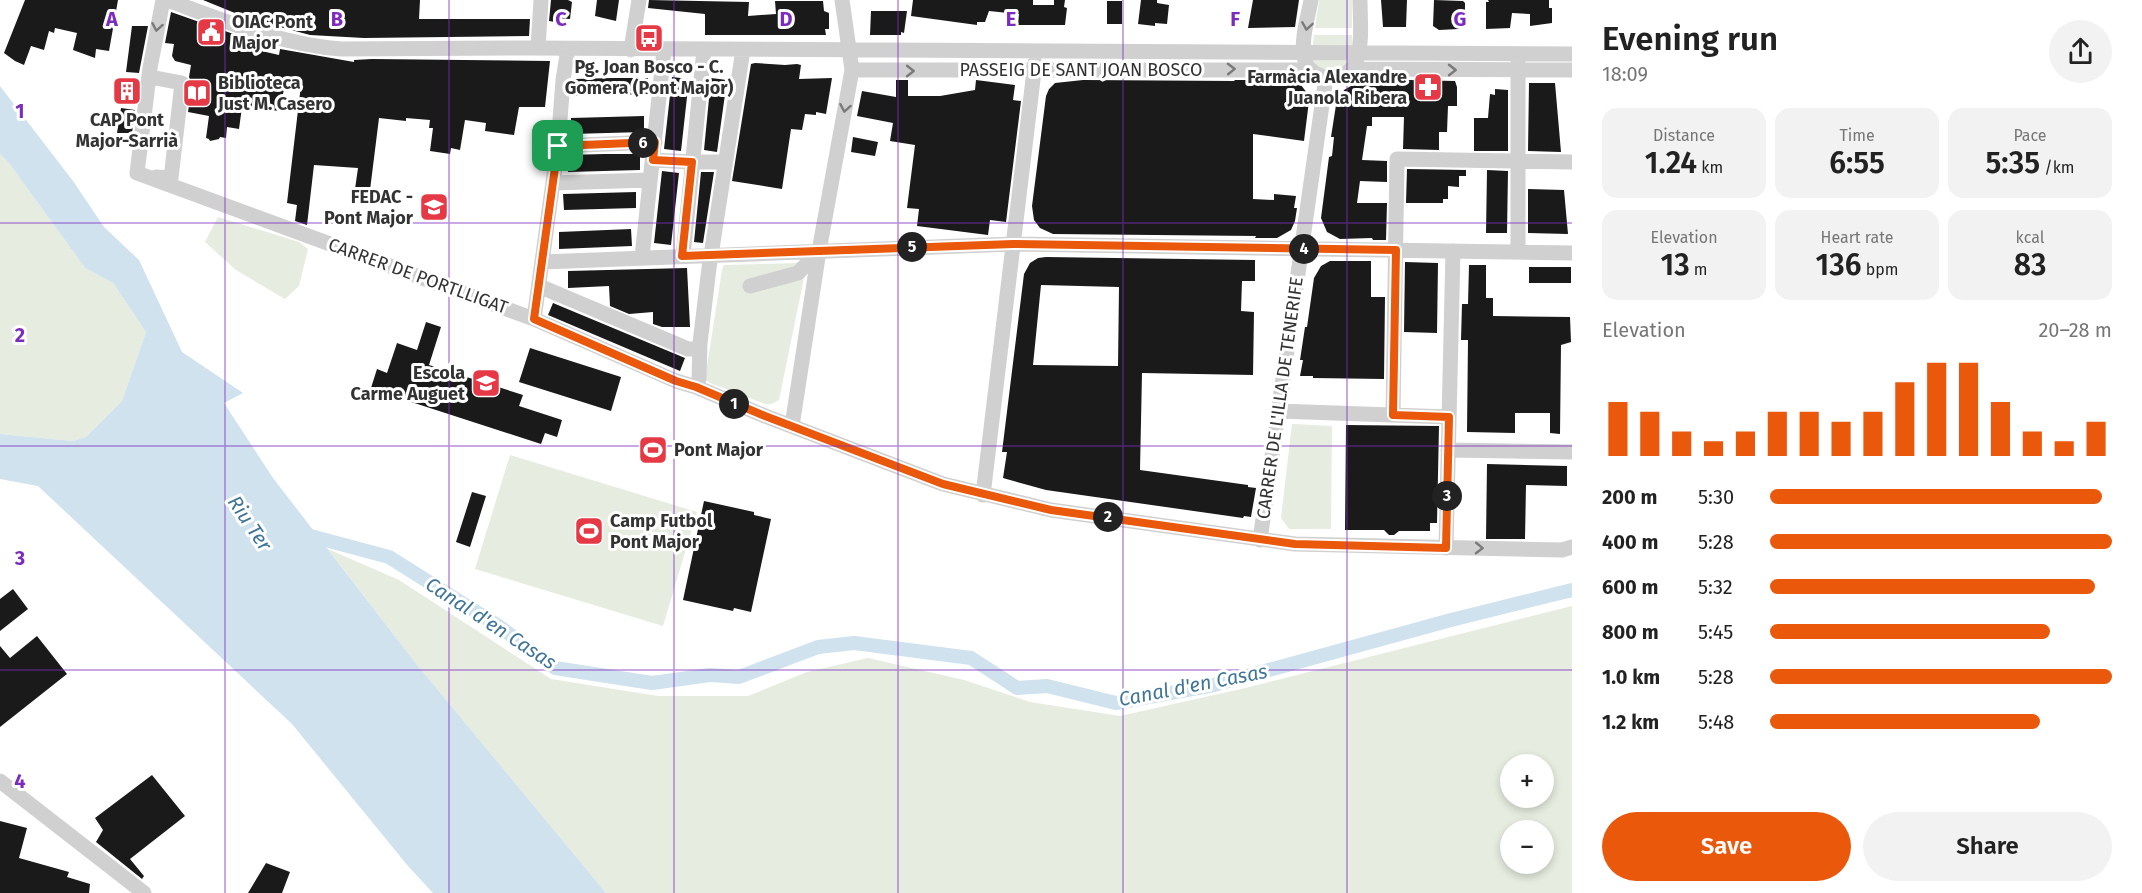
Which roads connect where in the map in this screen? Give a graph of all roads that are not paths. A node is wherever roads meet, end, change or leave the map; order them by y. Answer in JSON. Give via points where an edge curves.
{"nodes":[{"id":1,"x":165,"y":0,"type":"edge"},
{"id":2,"x":541,"y":0,"type":"edge"},
{"id":3,"x":639,"y":0,"type":"edge"},
{"id":4,"x":842,"y":0,"type":"edge"},
{"id":5,"x":1311,"y":0,"type":"edge"},
{"id":6,"x":1360,"y":0,"type":"edge"},
{"id":7,"x":538,"y":48,"type":"junction"},
{"id":8,"x":568,"y":49,"type":"junction"},
{"id":9,"x":631,"y":50,"type":"junction"},
{"id":10,"x":664,"y":50,"type":"junction"},
{"id":11,"x":743,"y":50,"type":"junction"},
{"id":12,"x":848,"y":50,"type":"junction"},
{"id":13,"x":704,"y":51,"type":"junction"},
{"id":14,"x":1036,"y":51,"type":"junction"},
{"id":15,"x":1304,"y":53,"type":"junction"},
{"id":16,"x":1359,"y":53,"type":"junction"},
{"id":17,"x":1518,"y":54,"type":"junction"},
{"id":18,"x":1572,"y":54,"type":"edge"},
{"id":19,"x":1351,"y":69,"type":"junction"},
{"id":20,"x":852,"y":70,"type":"junction"},
{"id":21,"x":1310,"y":70,"type":"junction"},
{"id":22,"x":1519,"y":70,"type":"junction"},
{"id":23,"x":1572,"y":70,"type":"edge"},
{"id":24,"x":1034,"y":71,"type":"junction"},
{"id":25,"x":150,"y":77,"type":"junction"},
{"id":26,"x":1326,"y":77,"type":"junction"},
{"id":27,"x":655,"y":142,"type":"junction"},
{"id":28,"x":558,"y":146,"type":"junction"},
{"id":29,"x":653,"y":160,"type":"junction"},
{"id":30,"x":1518,"y":160,"type":"junction"},
{"id":31,"x":692,"y":162,"type":"junction"},
{"id":32,"x":725,"y":162,"type":"junction"},
{"id":33,"x":1572,"y":162,"type":"edge"},
{"id":34,"x":144,"y":175,"type":"junction"},
{"id":35,"x":650,"y":180,"type":"junction"},
{"id":36,"x":553,"y":183,"type":"junction"},
{"id":37,"x":1013,"y":244,"type":"junction"},
{"id":38,"x":1302,"y":249,"type":"junction"},
{"id":39,"x":819,"y":250,"type":"junction"},
{"id":40,"x":1396,"y":250,"type":"junction"},
{"id":41,"x":1454,"y":251,"type":"junction"},
{"id":42,"x":1518,"y":252,"type":"junction"},
{"id":43,"x":1572,"y":253,"type":"edge"},
{"id":44,"x":642,"y":256,"type":"junction"},
{"id":45,"x":682,"y":256,"type":"junction"},
{"id":46,"x":712,"y":256,"type":"junction"},
{"id":47,"x":542,"y":262,"type":"junction"},
{"id":48,"x":539,"y":286,"type":"junction"},
{"id":49,"x":750,"y":286,"type":"dead end"},
{"id":50,"x":534,"y":319,"type":"junction"},
{"id":51,"x":699,"y":349,"type":"junction"},
{"id":52,"x":696,"y":387,"type":"junction"},
{"id":53,"x":1278,"y":411,"type":"junction"},
{"id":54,"x":1393,"y":415,"type":"junction"},
{"id":55,"x":1449,"y":417,"type":"junction"},
{"id":56,"x":792,"y":426,"type":"junction"},
{"id":57,"x":1448,"y":450,"type":"junction"},
{"id":58,"x":1572,"y":452,"type":"edge"},
{"id":59,"x":983,"y":495,"type":"junction"},
{"id":60,"x":1260,"y":540,"type":"junction"},
{"id":61,"x":1572,"y":547,"type":"edge"},
{"id":62,"x":1446,"y":548,"type":"junction"},
{"id":63,"x":0,"y":780,"type":"edge"},
{"id":64,"x":144,"y":893,"type":"edge"}],
"edges":[{"from":1,"to":7,"type":"street","via":[[323,48]]},
{"from":1,"to":25,"type":"street","one_way":true},
{"from":2,"to":7,"type":"street"},
{"from":3,"to":9,"type":"street"},
{"from":4,"to":12,"type":"street"},
{"from":5,"to":15,"type":"street","one_way":true},
{"from":6,"to":16,"type":"street"},
{"from":7,"to":8,"type":"street"},
{"from":8,"to":9,"type":"street"},
{"from":8,"to":28,"type":"street"},
{"from":9,"to":10,"type":"street"},
{"from":10,"to":13,"type":"street"},
{"from":10,"to":27,"type":"street"},
{"from":11,"to":12,"type":"street"},
{"from":11,"to":13,"type":"street"},
{"from":11,"to":32,"type":"street"},
{"from":12,"to":14,"type":"street"},
{"from":12,"to":20,"type":"street"},
{"from":13,"to":31,"type":"street"},
{"from":14,"to":15,"type":"street"},
{"from":14,"to":24,"type":"street"},
{"from":15,"to":16,"type":"street"},
{"from":15,"to":21,"type":"street"},
{"from":16,"to":17,"type":"street"},
{"from":16,"to":19,"type":"street"},
{"from":17,"to":18,"type":"street"},
{"from":17,"to":22,"type":"street"},
{"from":19,"to":22,"type":"street","one_way":true},
{"from":19,"to":26,"type":"street","via":[[1340,76]]},
{"from":20,"to":24,"type":"street","name":"PASSEIG DE SANT JOAN BOSCO","one_way":true},
{"from":20,"to":39,"type":"street","one_way":true},
{"from":24,"to":21,"type":"street","name":"PASSEIG DE SANT JOAN BOSCO","one_way":true},
{"from":21,"to":26,"type":"street"},
{"from":22,"to":23,"type":"street"},
{"from":22,"to":30,"type":"street"},
{"from":24,"to":37,"type":"street"},
{"from":25,"to":34,"type":"street"},
{"from":25,"to":34,"type":"street","via":[[182,83],[171,178]]},
{"from":26,"to":38,"type":"street","name":"CARRER DE L'ILLA DE TENERIFE"},
{"from":27,"to":28,"type":"street"},
{"from":27,"to":29,"type":"street"},
{"from":28,"to":36,"type":"street"},
{"from":29,"to":31,"type":"street"},
{"from":29,"to":35,"type":"street"},
{"from":30,"to":33,"type":"street"},
{"from":30,"to":40,"type":"street","via":[[1397,159]]},
{"from":30,"to":42,"type":"street"},
{"from":31,"to":32,"type":"street"},
{"from":31,"to":45,"type":"street"},
{"from":32,"to":46,"type":"street"},
{"from":34,"to":50,"type":"street","name":"CARRER DE PORTLLIGAT"},
{"from":35,"to":36,"type":"street"},
{"from":35,"to":44,"type":"street"},
{"from":36,"to":47,"type":"street"},
{"from":37,"to":38,"type":"street"},
{"from":37,"to":39,"type":"street"},
{"from":37,"to":59,"type":"street"},
{"from":38,"to":40,"type":"street"},
{"from":38,"to":53,"type":"street","name":"CARRER DE L'ILLA DE TENERIFE"},
{"from":39,"to":46,"type":"street"},
{"from":39,"to":49,"type":"street","via":[[798,273]]},
{"from":39,"to":56,"type":"street"},
{"from":40,"to":41,"type":"street"},
{"from":40,"to":54,"type":"street"},
{"from":41,"to":42,"type":"street"},
{"from":41,"to":55,"type":"street"},
{"from":42,"to":43,"type":"street"},
{"from":44,"to":45,"type":"street"},
{"from":44,"to":47,"type":"street"},
{"from":45,"to":46,"type":"street"},
{"from":46,"to":51,"type":"street"},
{"from":47,"to":48,"type":"street"},
{"from":48,"to":50,"type":"street"},
{"from":48,"to":51,"type":"street","via":[[688,349]]},
{"from":50,"to":52,"type":"street","name":"CARRER DE PORTLLIGAT"},
{"from":51,"to":52,"type":"street"},
{"from":52,"to":56,"type":"street","name":"CARRER DE PORTLLIGAT"},
{"from":53,"to":54,"type":"street"},
{"from":53,"to":60,"type":"street","name":"CARRER DE L'ILLA DE TENERIFE"},
{"from":54,"to":55,"type":"street"},
{"from":55,"to":57,"type":"street"},
{"from":56,"to":59,"type":"street","name":"CARRER DE PORTLLIGAT","via":[[943,484]]},
{"from":57,"to":58,"type":"street"},
{"from":57,"to":62,"type":"street"},
{"from":59,"to":60,"type":"street","name":"CARRER DE PORTLLIGAT","via":[[1051,510]]},
{"from":60,"to":62,"type":"street","name":"CARRER DE PORTLLIGAT"},
{"from":62,"to":61,"type":"street","name":"CARRER DE PORTLLIGAT","one_way":true},
{"from":63,"to":64,"type":"street"}]}
